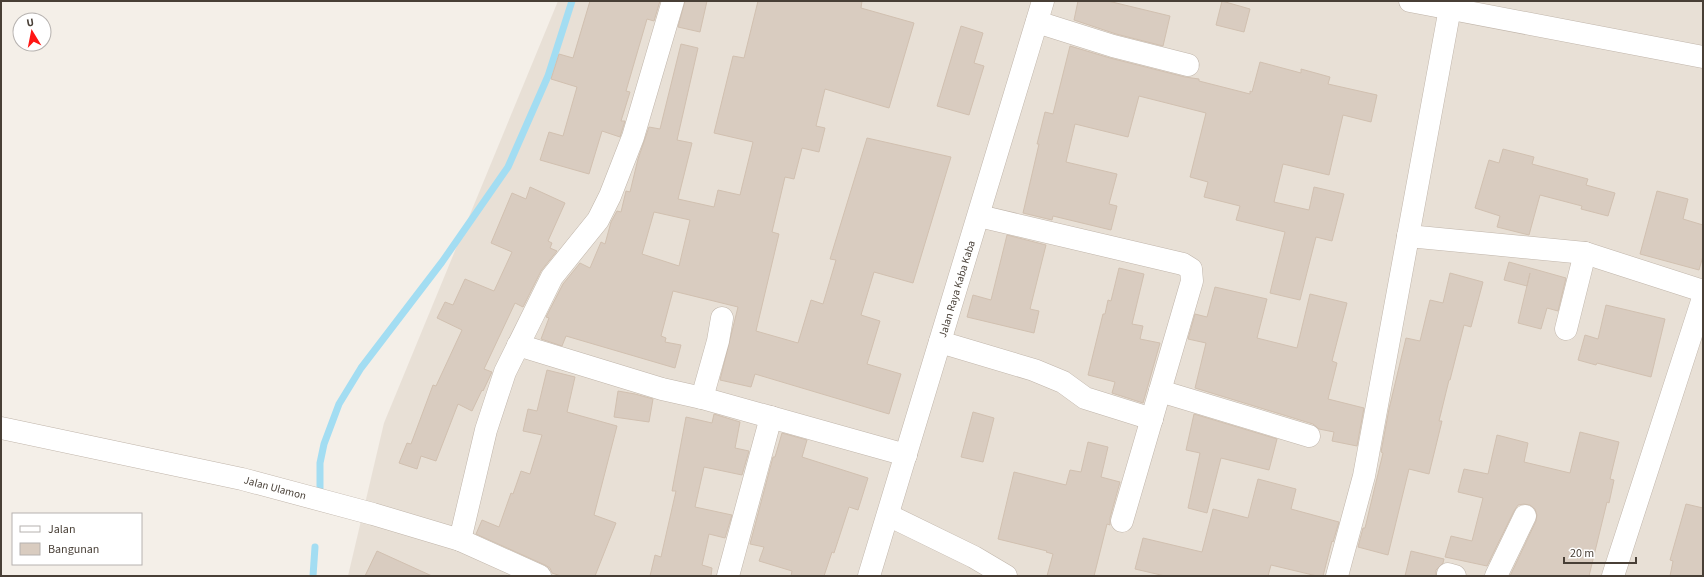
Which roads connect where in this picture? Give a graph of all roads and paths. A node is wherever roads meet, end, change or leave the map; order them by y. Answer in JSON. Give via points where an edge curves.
{"nodes":[{"id":1,"x":673,"y":1,"type":"edge"},
{"id":2,"x":1043,"y":1,"type":"edge"},
{"id":3,"x":1410,"y":1,"type":"edge"},
{"id":4,"x":1450,"y":8,"type":"junction"},
{"id":5,"x":1037,"y":22,"type":"junction"},
{"id":6,"x":1703,"y":57,"type":"edge"},
{"id":7,"x":1188,"y":65,"type":"dead end"},
{"id":8,"x":979,"y":216,"type":"junction"},
{"id":9,"x":1408,"y":236,"type":"junction"},
{"id":10,"x":1585,"y":253,"type":"junction"},
{"id":11,"x":1703,"y":291,"type":"edge"},
{"id":12,"x":1703,"y":298,"type":"edge"},
{"id":13,"x":722,"y":318,"type":"dead end"},
{"id":14,"x":1566,"y":329,"type":"dead end"},
{"id":15,"x":940,"y":342,"type":"junction"},
{"id":16,"x":518,"y":345,"type":"junction"},
{"id":17,"x":1160,"y":391,"type":"junction"},
{"id":18,"x":702,"y":398,"type":"junction"},
{"id":19,"x":771,"y":417,"type":"junction"},
{"id":20,"x":1152,"y":419,"type":"junction"},
{"id":21,"x":1,"y":428,"type":"edge"},
{"id":22,"x":1309,"y":436,"type":"dead end"},
{"id":23,"x":906,"y":455,"type":"junction"},
{"id":24,"x":888,"y":515,"type":"junction"},
{"id":25,"x":1525,"y":516,"type":"dead end"},
{"id":26,"x":1122,"y":521,"type":"dead end"},
{"id":27,"x":460,"y":540,"type":"junction"},
{"id":28,"x":540,"y":576,"type":"edge"},
{"id":29,"x":728,"y":576,"type":"edge"},
{"id":30,"x":869,"y":576,"type":"edge"},
{"id":31,"x":1006,"y":576,"type":"edge"},
{"id":32,"x":1337,"y":576,"type":"edge"},
{"id":33,"x":1496,"y":576,"type":"edge"},
{"id":34,"x":1613,"y":576,"type":"edge"}],
"edges":[{"from":1,"to":16,"type":"street","via":[[633,137],[610,196],[598,220],[552,277]]},
{"from":2,"to":5,"type":"street","name":"Jalan Raya Kaba Kaba"},
{"from":3,"to":4,"type":"street"},
{"from":4,"to":6,"type":"street"},
{"from":4,"to":9,"type":"street"},
{"from":5,"to":7,"type":"street","via":[[1113,46]]},
{"from":5,"to":8,"type":"street","name":"Jalan Raya Kaba Kaba"},
{"from":8,"to":15,"type":"street","name":"Jalan Raya Kaba Kaba"},
{"from":8,"to":17,"type":"street","via":[[1183,264],[1191,269],[1192,281]]},
{"from":9,"to":10,"type":"street"},
{"from":9,"to":32,"type":"street","via":[[1364,476]]},
{"from":10,"to":11,"type":"street"},
{"from":10,"to":14,"type":"street"},
{"from":12,"to":34,"type":"street"},
{"from":13,"to":18,"type":"street"},
{"from":15,"to":20,"type":"street","via":[[1040,372],[1063,382],[1085,398]]},
{"from":15,"to":23,"type":"street","name":"Jalan Raya Kaba Kaba"},
{"from":16,"to":18,"type":"street","via":[[662,389]]},
{"from":16,"to":27,"type":"street","via":[[505,372],[486,430]]},
{"from":17,"to":20,"type":"street"},
{"from":17,"to":22,"type":"street"},
{"from":18,"to":19,"type":"street"},
{"from":19,"to":23,"type":"street"},
{"from":19,"to":29,"type":"street"},
{"from":20,"to":26,"type":"street"},
{"from":21,"to":27,"type":"street","name":"Jalan Ulamon","via":[[242,479]]},
{"from":23,"to":24,"type":"street","name":"Jalan Raya Kaba Kaba"},
{"from":24,"to":30,"type":"street","name":"Jalan Raya Kaba Kaba"},
{"from":24,"to":31,"type":"street","via":[[974,557]]},
{"from":25,"to":33,"type":"street"},
{"from":27,"to":28,"type":"street","name":"Jalan Ulamon"}]}
